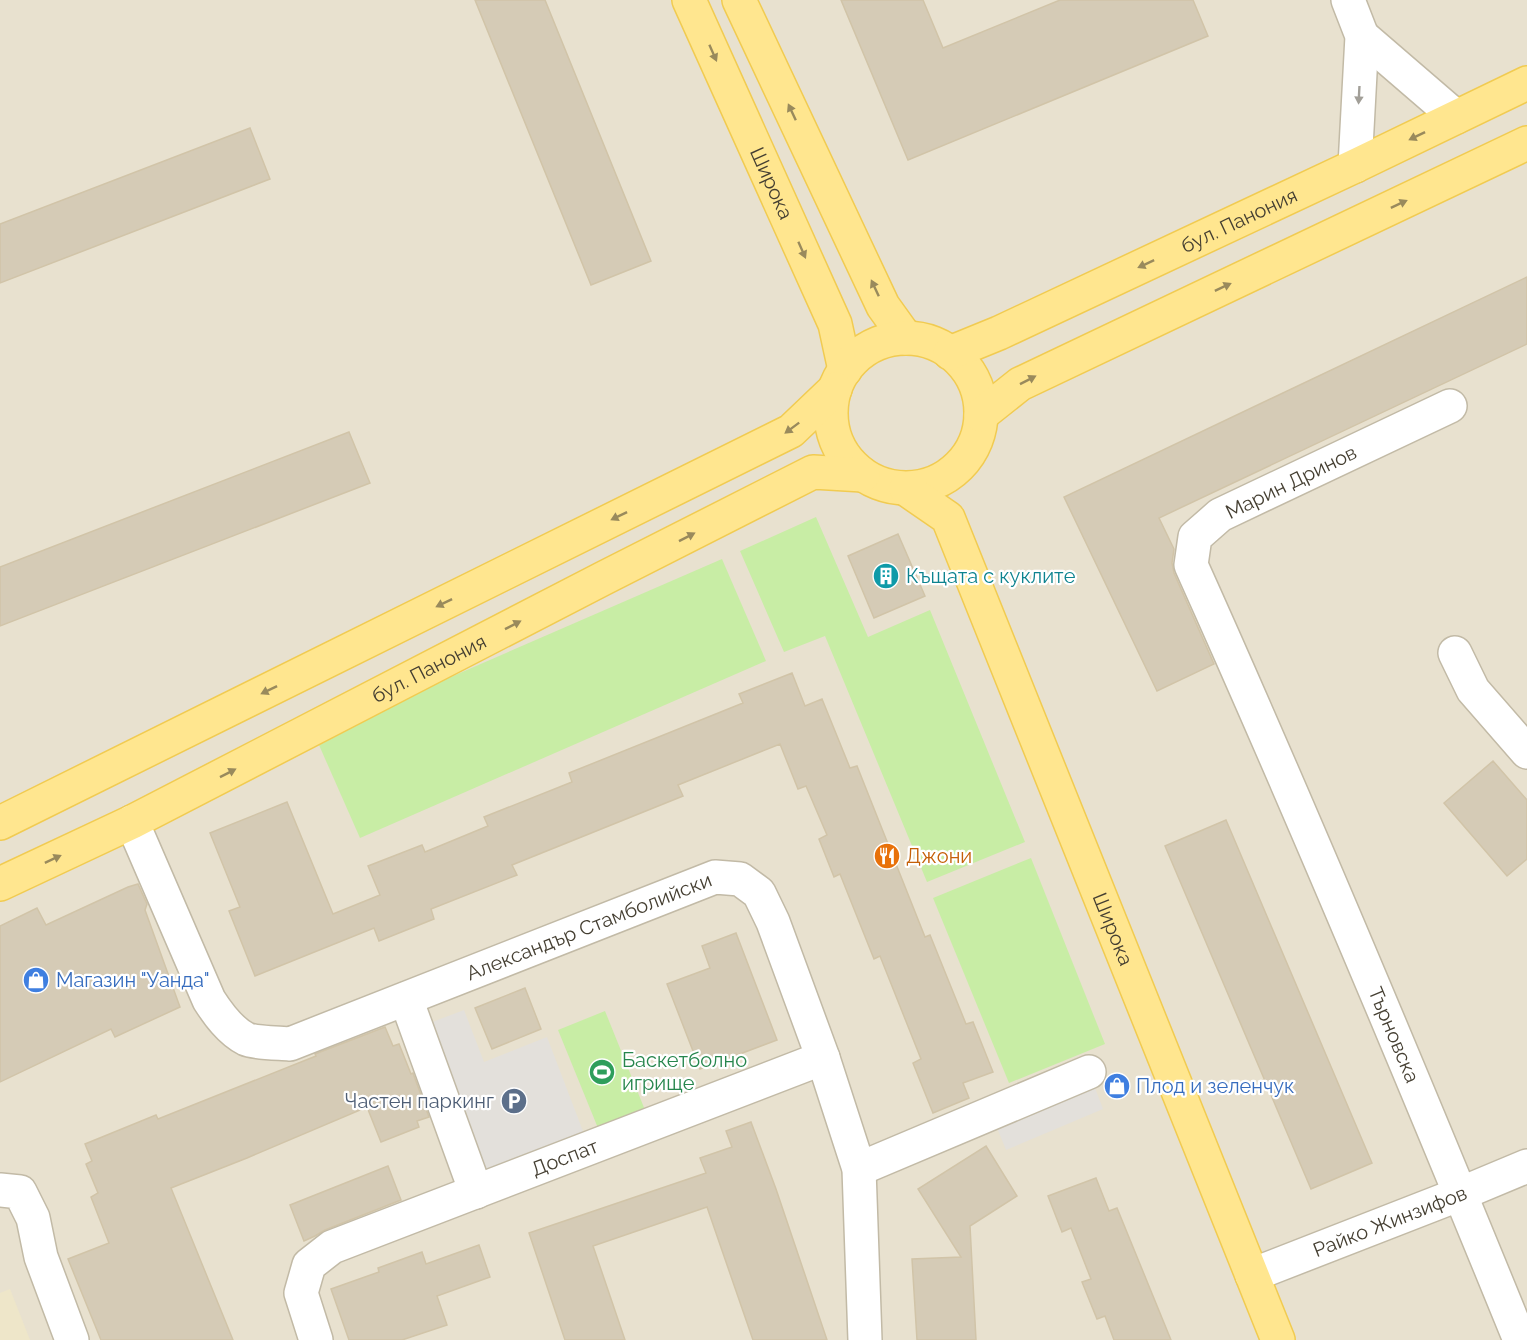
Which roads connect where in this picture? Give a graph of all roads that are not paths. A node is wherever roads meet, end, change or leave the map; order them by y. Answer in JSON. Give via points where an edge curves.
{"nodes":[{"id":1,"x":689,"y":0,"type":"edge"},
{"id":2,"x":739,"y":0,"type":"edge"},
{"id":3,"x":1348,"y":0,"type":"edge"},
{"id":4,"x":1362,"y":36,"type":"junction"},
{"id":5,"x":1527,"y":83,"type":"edge"},
{"id":6,"x":1456,"y":117,"type":"junction"},
{"id":7,"x":1527,"y":143,"type":"edge"},
{"id":8,"x":1355,"y":166,"type":"junction"},
{"id":9,"x":906,"y":338,"type":"junction"},
{"id":10,"x":950,"y":353,"type":"junction"},
{"id":11,"x":840,"y":380,"type":"junction"},
{"id":12,"x":1450,"y":406,"type":"dead end"},
{"id":13,"x":981,"y":415,"type":"junction"},
{"id":14,"x":965,"y":461,"type":"junction"},
{"id":15,"x":863,"y":475,"type":"junction"},
{"id":16,"x":906,"y":489,"type":"junction"},
{"id":17,"x":948,"y":518,"type":"junction"},
{"id":18,"x":1455,"y":653,"type":"dead end"},
{"id":19,"x":1265,"y":730,"type":"joint"},
{"id":20,"x":1527,"y":752,"type":"edge"},
{"id":21,"x":132,"y":822,"type":"junction"},
{"id":22,"x":0,"y":823,"type":"edge"},
{"id":23,"x":0,"y":884,"type":"edge"},
{"id":24,"x":406,"y":999,"type":"junction"},
{"id":25,"x":823,"y":1058,"type":"junction"},
{"id":26,"x":1089,"y":1072,"type":"dead end"},
{"id":27,"x":1527,"y":1166,"type":"edge"},
{"id":28,"x":858,"y":1169,"type":"junction"},
{"id":29,"x":0,"y":1190,"type":"edge"},
{"id":30,"x":476,"y":1192,"type":"junction"},
{"id":31,"x":1460,"y":1194,"type":"junction"},
{"id":32,"x":1252,"y":1275,"type":"junction"},
{"id":33,"x":72,"y":1340,"type":"edge"},
{"id":34,"x":316,"y":1340,"type":"edge"},
{"id":35,"x":865,"y":1340,"type":"edge"},
{"id":36,"x":1278,"y":1340,"type":"edge"},
{"id":37,"x":1520,"y":1340,"type":"edge"}],
"edges":[{"from":1,"to":11,"type":"main road","name":"Широка","one_way":true,"via":[[835,324]]},
{"from":9,"to":2,"type":"main road","one_way":true,"via":[[883,306]]},
{"from":3,"to":4,"type":"street"},
{"from":4,"to":6,"type":"street"},
{"from":4,"to":8,"type":"street","one_way":true},
{"from":5,"to":6,"type":"main road","name":"бул. Панония"},
{"from":6,"to":8,"type":"main road","name":"бул. Панония","one_way":true},
{"from":13,"to":7,"type":"main road","one_way":true,"via":[[1020,384]]},
{"from":8,"to":10,"type":"main road","name":"бул. Панония","one_way":true},
{"from":9,"to":10,"type":"main road","name":"бул. Панония","via":[[929,342]]},
{"from":9,"to":11,"type":"main road","name":"бул. Панония","via":[[871,347],[856,357]]},
{"from":10,"to":13,"type":"main road","name":"бул. Панония","via":[[973,380],[980,397]]},
{"from":11,"to":15,"type":"main road","name":"бул. Панония","via":[[831,408],[833,427],[838,445]]},
{"from":11,"to":22,"type":"main road","name":"бул. Панония","one_way":true,"via":[[791,431]]},
{"from":12,"to":19,"type":"street","name":"Марин Дринов","via":[[1220,515],[1195,537],[1191,565]]},
{"from":13,"to":14,"type":"main road","name":"бул. Панония","via":[[977,440]]},
{"from":14,"to":16,"type":"main road","name":"бул. Панония","via":[[938,482]]},
{"from":14,"to":17,"type":"main road"},
{"from":15,"to":16,"type":"main road","name":"бул. Панония"},
{"from":21,"to":15,"type":"main road","name":"бул. Панония","one_way":true,"via":[[813,472]]},
{"from":16,"to":17,"type":"main road"},
{"from":17,"to":32,"type":"main road","name":"Широка"},
{"from":18,"to":20,"type":"street","via":[[1473,690]]},
{"from":19,"to":31,"type":"street","name":"Търновска"},
{"from":23,"to":21,"type":"main road","name":"бул. Панония","one_way":true},
{"from":21,"to":24,"type":"street","name":"Александър Стамболийски","via":[[209,1000],[232,1029],[247,1039],[290,1044]]},
{"from":24,"to":25,"type":"street","name":"Александър Стамболийски","via":[[715,877],[740,879],[759,893],[773,922]]},
{"from":24,"to":30,"type":"street"},
{"from":25,"to":28,"type":"street","name":"Александър Стамболийски"},
{"from":25,"to":30,"type":"street","name":"Доспат"},
{"from":26,"to":28,"type":"street"},
{"from":27,"to":31,"type":"street","name":"Райко Жинзифов"},
{"from":28,"to":35,"type":"street","name":"Александър Стамболийски"},
{"from":29,"to":33,"type":"street","via":[[20,1192],[33,1218],[41,1257]]},
{"from":30,"to":34,"type":"street","name":"Доспат","via":[[332,1247],[309,1265],[302,1293]]},
{"from":31,"to":32,"type":"street","name":"Райко Жинзифов"},
{"from":31,"to":37,"type":"street","name":"Търновска"},
{"from":32,"to":36,"type":"main road","name":"Широка"}]}
